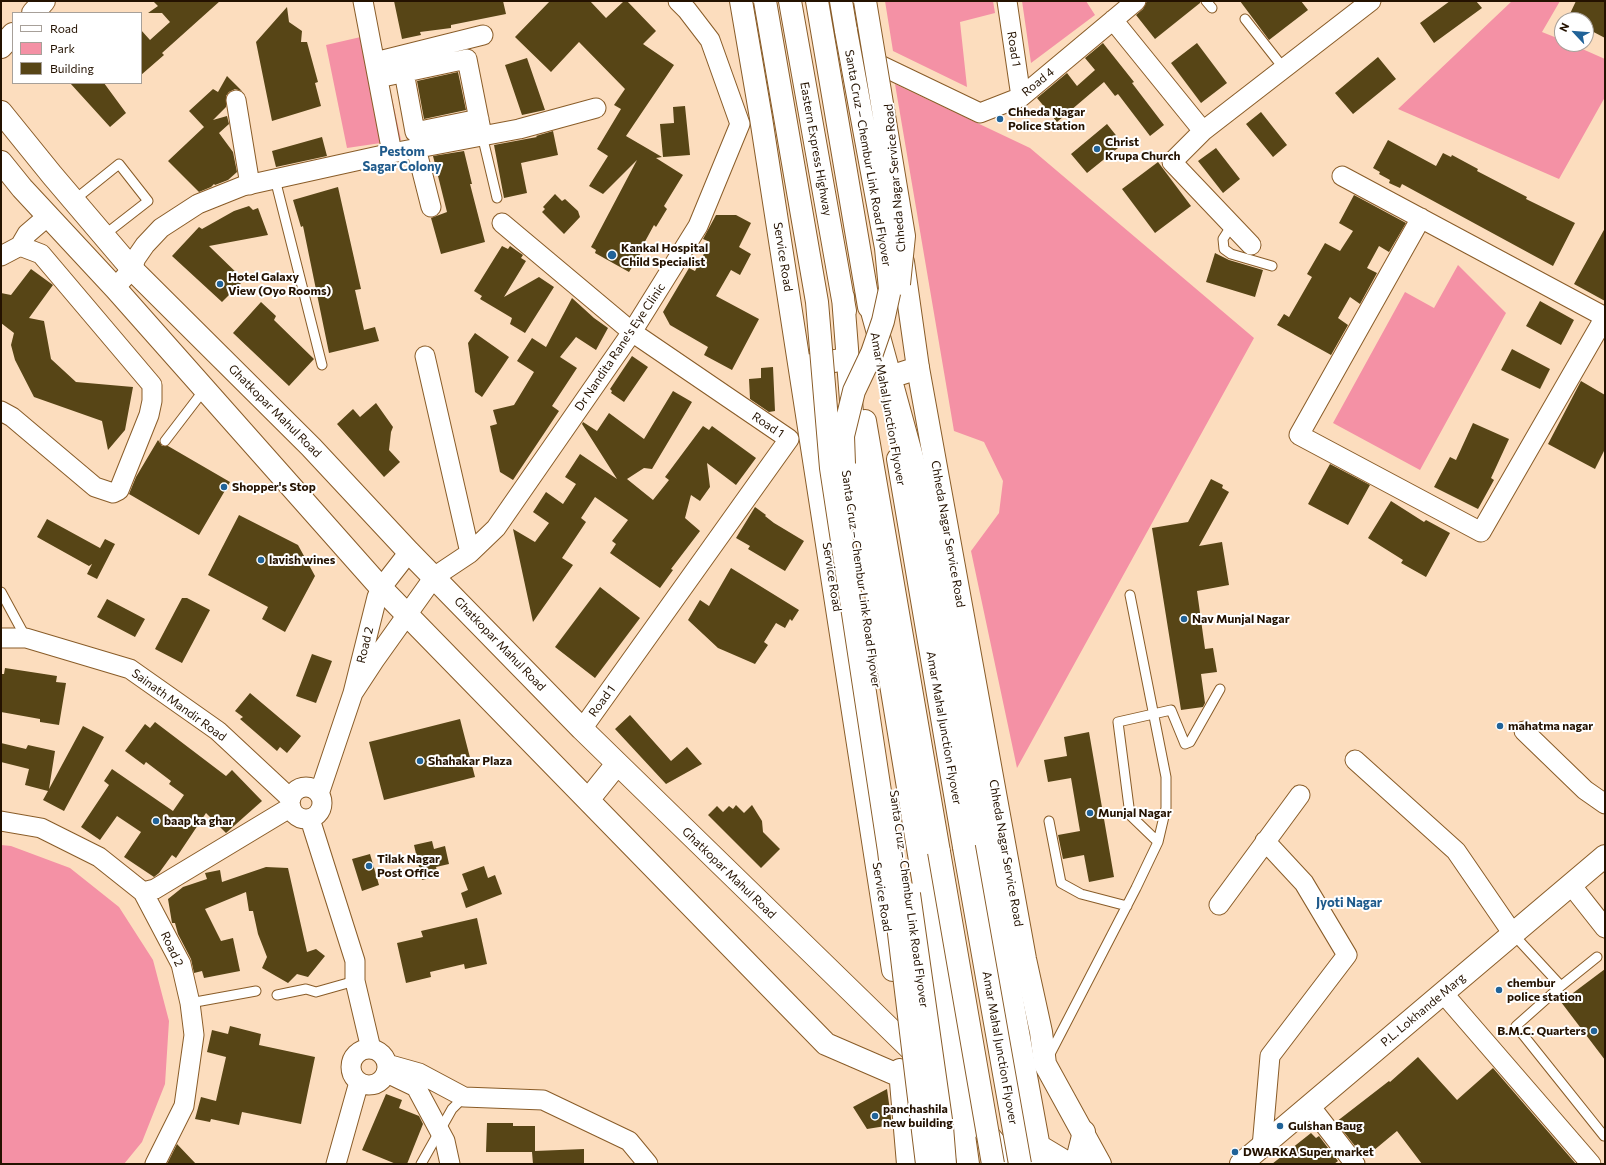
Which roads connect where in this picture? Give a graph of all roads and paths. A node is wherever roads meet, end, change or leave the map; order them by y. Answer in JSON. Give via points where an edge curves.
{"nodes":[{"id":1,"x":44,"y":1,"type":"edge"},
{"id":2,"x":364,"y":1,"type":"edge"},
{"id":3,"x":678,"y":1,"type":"edge"},
{"id":4,"x":741,"y":1,"type":"edge"},
{"id":5,"x":765,"y":1,"type":"edge"},
{"id":6,"x":790,"y":1,"type":"edge"},
{"id":7,"x":816,"y":1,"type":"edge"},
{"id":8,"x":841,"y":1,"type":"edge"},
{"id":9,"x":865,"y":1,"type":"edge"},
{"id":10,"x":871,"y":1,"type":"edge"},
{"id":11,"x":1007,"y":1,"type":"edge"},
{"id":12,"x":1136,"y":1,"type":"edge"},
{"id":13,"x":1372,"y":1,"type":"edge"},
{"id":14,"x":33,"y":12,"type":"edge"},
{"id":15,"x":1245,"y":19,"type":"dead end"},
{"id":16,"x":1113,"y":20,"type":"junction"},
{"id":17,"x":12,"y":35,"type":"edge"},
{"id":18,"x":483,"y":35,"type":"dead end"},
{"id":19,"x":1,"y":47,"type":"edge"},
{"id":20,"x":882,"y":66,"type":"junction"},
{"id":21,"x":377,"y":70,"type":"junction"},
{"id":22,"x":1285,"y":70,"type":"junction"},
{"id":23,"x":404,"y":72,"type":"junction"},
{"id":24,"x":1021,"y":97,"type":"junction"},
{"id":25,"x":236,"y":100,"type":"dead end"},
{"id":26,"x":596,"y":108,"type":"dead end"},
{"id":27,"x":1,"y":112,"type":"edge"},
{"id":28,"x":761,"y":118,"type":"junction"},
{"id":29,"x":740,"y":124,"type":"junction"},
{"id":30,"x":481,"y":127,"type":"junction"},
{"id":31,"x":1203,"y":131,"type":"junction"},
{"id":32,"x":416,"y":148,"type":"junction"},
{"id":33,"x":392,"y":153,"type":"junction"},
{"id":34,"x":1,"y":162,"type":"edge"},
{"id":35,"x":1342,"y":176,"type":"dead end"},
{"id":36,"x":275,"y":179,"type":"junction"},
{"id":37,"x":250,"y":185,"type":"junction"},
{"id":38,"x":497,"y":198,"type":"dead end"},
{"id":39,"x":73,"y":201,"type":"junction"},
{"id":40,"x":431,"y":207,"type":"dead end"},
{"id":41,"x":48,"y":216,"type":"junction"},
{"id":42,"x":1421,"y":218,"type":"junction"},
{"id":43,"x":502,"y":223,"type":"dead end"},
{"id":44,"x":1232,"y":225,"type":"junction"},
{"id":45,"x":103,"y":236,"type":"junction"},
{"id":46,"x":20,"y":246,"type":"junction"},
{"id":47,"x":1251,"y":246,"type":"dead end"},
{"id":48,"x":1,"y":256,"type":"edge"},
{"id":49,"x":1272,"y":266,"type":"dead end"},
{"id":50,"x":132,"y":269,"type":"junction"},
{"id":51,"x":115,"y":288,"type":"junction"},
{"id":52,"x":867,"y":293,"type":"junction"},
{"id":53,"x":843,"y":297,"type":"junction"},
{"id":54,"x":1605,"y":317,"type":"edge"},
{"id":55,"x":883,"y":321,"type":"junction"},
{"id":56,"x":632,"y":332,"type":"junction"},
{"id":57,"x":425,"y":356,"type":"dead end"},
{"id":58,"x":848,"y":358,"type":"junction"},
{"id":59,"x":322,"y":365,"type":"dead end"},
{"id":60,"x":800,"y":367,"type":"junction"},
{"id":61,"x":918,"y":368,"type":"junction"},
{"id":62,"x":890,"y":377,"type":"junction"},
{"id":63,"x":204,"y":390,"type":"junction"},
{"id":64,"x":1,"y":411,"type":"edge"},
{"id":65,"x":165,"y":440,"type":"dead end"},
{"id":66,"x":408,"y":552,"type":"junction"},
{"id":67,"x":470,"y":553,"type":"junction"},
{"id":68,"x":434,"y":577,"type":"junction"},
{"id":69,"x":381,"y":588,"type":"junction"},
{"id":70,"x":1,"y":592,"type":"edge"},
{"id":71,"x":1130,"y":594,"type":"dead end"},
{"id":72,"x":407,"y":615,"type":"junction"},
{"id":73,"x":1,"y":638,"type":"edge"},
{"id":74,"x":26,"y":638,"type":"junction"},
{"id":75,"x":1220,"y":689,"type":"dead end"},
{"id":76,"x":353,"y":693,"type":"junction"},
{"id":77,"x":1154,"y":713,"type":"junction"},
{"id":78,"x":582,"y":729,"type":"junction"},
{"id":79,"x":1524,"y":732,"type":"dead end"},
{"id":80,"x":1355,"y":760,"type":"dead end"},
{"id":81,"x":618,"y":764,"type":"junction"},
{"id":82,"x":319,"y":794,"type":"junction"},
{"id":83,"x":1300,"y":795,"type":"dead end"},
{"id":84,"x":588,"y":800,"type":"junction"},
{"id":85,"x":291,"y":803,"type":"junction"},
{"id":86,"x":1605,"y":804,"type":"edge"},
{"id":87,"x":310,"y":819,"type":"junction"},
{"id":88,"x":1,"y":821,"type":"edge"},
{"id":89,"x":1049,"y":821,"type":"dead end"},
{"id":90,"x":1265,"y":841,"type":"junction"},
{"id":91,"x":1158,"y":842,"type":"junction"},
{"id":92,"x":1605,"y":856,"type":"edge"},
{"id":93,"x":1571,"y":885,"type":"junction"},
{"id":94,"x":143,"y":892,"type":"junction"},
{"id":95,"x":1219,"y":905,"type":"dead end"},
{"id":96,"x":1127,"y":906,"type":"junction"},
{"id":97,"x":1605,"y":928,"type":"edge"},
{"id":98,"x":1513,"y":934,"type":"junction"},
{"id":99,"x":1597,"y":956,"type":"dead end"},
{"id":100,"x":355,"y":981,"type":"junction"},
{"id":101,"x":1561,"y":986,"type":"junction"},
{"id":102,"x":256,"y":992,"type":"dead end"},
{"id":103,"x":1443,"y":993,"type":"junction"},
{"id":104,"x":277,"y":995,"type":"dead end"},
{"id":105,"x":190,"y":1003,"type":"junction"},
{"id":106,"x":900,"y":1037,"type":"junction"},
{"id":107,"x":951,"y":1046,"type":"junction"},
{"id":108,"x":371,"y":1049,"type":"junction"},
{"id":109,"x":1023,"y":1058,"type":"junction"},
{"id":110,"x":1045,"y":1064,"type":"junction"},
{"id":111,"x":386,"y":1068,"type":"junction"},
{"id":112,"x":900,"y":1076,"type":"junction"},
{"id":113,"x":359,"y":1082,"type":"junction"},
{"id":114,"x":954,"y":1089,"type":"junction"},
{"id":115,"x":1030,"y":1095,"type":"junction"},
{"id":116,"x":464,"y":1097,"type":"junction"},
{"id":117,"x":1310,"y":1106,"type":"junction"},
{"id":118,"x":439,"y":1131,"type":"junction"},
{"id":119,"x":1084,"y":1132,"type":"junction"},
{"id":120,"x":964,"y":1134,"type":"junction"},
{"id":121,"x":1604,"y":1136,"type":"dead end"},
{"id":122,"x":1262,"y":1146,"type":"junction"},
{"id":123,"x":1041,"y":1155,"type":"edge"},
{"id":124,"x":155,"y":1164,"type":"edge"},
{"id":125,"x":336,"y":1164,"type":"edge"},
{"id":126,"x":421,"y":1164,"type":"edge"},
{"id":127,"x":450,"y":1164,"type":"edge"},
{"id":128,"x":648,"y":1164,"type":"edge"},
{"id":129,"x":908,"y":1164,"type":"edge"},
{"id":130,"x":927,"y":1164,"type":"edge"},
{"id":131,"x":945,"y":1164,"type":"edge"},
{"id":132,"x":968,"y":1164,"type":"edge"},
{"id":133,"x":991,"y":1164,"type":"edge"},
{"id":134,"x":1012,"y":1164,"type":"edge"},
{"id":135,"x":1020,"y":1164,"type":"edge"},
{"id":136,"x":1068,"y":1164,"type":"edge"},
{"id":137,"x":1076,"y":1164,"type":"edge"},
{"id":138,"x":1100,"y":1164,"type":"edge"},
{"id":139,"x":1241,"y":1164,"type":"edge"},
{"id":140,"x":1355,"y":1164,"type":"edge"},
{"id":141,"x":1591,"y":1164,"type":"edge"}],
"edges":[{"from":1,"to":14,"type":"main road"},
{"from":2,"to":21,"type":"street"},
{"from":3,"to":29,"type":"street","via":[[710,40]]},
{"from":4,"to":28,"type":"main road","name":"Service Road"},
{"from":5,"to":130,"type":"main road","name":"Santa Cruz – Chembur Link Road Flyover","bridge":true,"via":[[817,302],[831,468],[889,851]]},
{"from":6,"to":53,"type":"main road","name":"Eastern Express Highway"},
{"from":7,"to":52,"type":"main road"},
{"from":8,"to":55,"type":"main road","name":"Santa Cruz – Chembur Link Road Flyover","bridge":true,"via":[[886,248],[890,289]]},
{"from":9,"to":55,"type":"main road","bridge":true,"via":[[904,236],[899,286]]},
{"from":10,"to":20,"type":"main road","name":"Chheda Nagar Service Road"},
{"from":11,"to":24,"type":"street","name":"Road 1"},
{"from":12,"to":16,"type":"street","name":"Road 4"},
{"from":13,"to":22,"type":"street"},
{"from":15,"to":22,"type":"lane"},
{"from":16,"to":24,"type":"street","name":"Road 4"},
{"from":16,"to":31,"type":"street"},
{"from":17,"to":19,"type":"main road"},
{"from":18,"to":21,"type":"street"},
{"from":20,"to":24,"type":"street","name":"Road 4","via":[[980,112]]},
{"from":20,"to":61,"type":"main road","name":"Chheda Nagar Service Road","via":[[886,87],[895,207]]},
{"from":21,"to":23,"type":"street"},
{"from":21,"to":33,"type":"street"},
{"from":22,"to":31,"type":"street"},
{"from":23,"to":30,"type":"street","via":[[416,132]]},
{"from":23,"to":30,"type":"street","via":[[468,59]]},
{"from":25,"to":37,"type":"street"},
{"from":26,"to":30,"type":"street","via":[[519,129]]},
{"from":27,"to":39,"type":"main road","name":"Ghatkopar Mahul Road"},
{"from":28,"to":29,"type":"street"},
{"from":28,"to":60,"type":"main road","name":"Service Road"},
{"from":29,"to":56,"type":"street","name":"Dr Nandita Rane's Eye Clinic","via":[[698,226]]},
{"from":30,"to":32,"type":"street"},
{"from":30,"to":38,"type":"lane"},
{"from":31,"to":44,"type":"street","via":[[1172,162]]},
{"from":32,"to":33,"type":"street"},
{"from":32,"to":40,"type":"street"},
{"from":33,"to":36,"type":"street"},
{"from":34,"to":41,"type":"main road"},
{"from":35,"to":42,"type":"street"},
{"from":36,"to":37,"type":"street"},
{"from":36,"to":59,"type":"lane"},
{"from":37,"to":50,"type":"street","via":[[198,204],[161,228],[136,258]]},
{"from":39,"to":45,"type":"main road","name":"Ghatkopar Mahul Road"},
{"from":39,"to":45,"type":"lane","via":[[119,164],[148,201]]},
{"from":41,"to":46,"type":"street","via":[[27,234]]},
{"from":41,"to":51,"type":"main road"},
{"from":42,"to":54,"type":"street"},
{"from":42,"to":54,"type":"street","via":[[1299,436],[1481,532]]},
{"from":43,"to":56,"type":"street","name":"Road 1"},
{"from":44,"to":47,"type":"street"},
{"from":44,"to":49,"type":"lane","via":[[1223,239],[1224,250]]},
{"from":45,"to":50,"type":"main road","name":"Ghatkopar Mahul Road"},
{"from":46,"to":48,"type":"street"},
{"from":46,"to":64,"type":"street","via":[[41,254],[152,385],[152,401],[149,415],[119,490],[113,493],[95,488],[12,417]]},
{"from":50,"to":51,"type":"street"},
{"from":50,"to":66,"type":"main road","name":"Ghatkopar Mahul Road","via":[[311,447]]},
{"from":51,"to":63,"type":"main road"},
{"from":52,"to":62,"type":"main road"},
{"from":52,"to":135,"type":"main road","name":"Amar Mahal Junction Flyover","bridge":true,"via":[[891,416]]},
{"from":53,"to":58,"type":"main road"},
{"from":53,"to":133,"type":"main road","name":"Amar Mahal Junction Flyover","bridge":true},
{"from":55,"to":131,"type":"main road","name":"Santa Cruz – Chembur Link Road Flyover","bridge":true,"via":[[872,353],[854,391],[843,436],[845,480],[902,848],[942,1127]]},
{"from":56,"to":67,"type":"street","name":"Dr Nandita Rane's Eye Clinic","via":[[496,528]]},
{"from":56,"to":78,"type":"street","name":"Road 1","via":[[789,439]]},
{"from":57,"to":67,"type":"street"},
{"from":58,"to":60,"type":"main road"},
{"from":58,"to":107,"type":"main road","via":[[857,478]]},
{"from":60,"to":106,"type":"main road","name":"Service Road","via":[[889,942]]},
{"from":61,"to":62,"type":"main road"},
{"from":61,"to":110,"type":"main road","name":"Chheda Nagar Service Road"},
{"from":62,"to":109,"type":"main road","via":[[915,468]]},
{"from":63,"to":65,"type":"lane"},
{"from":63,"to":69,"type":"main road"},
{"from":66,"to":68,"type":"main road","name":"Ghatkopar Mahul Road"},
{"from":66,"to":69,"type":"street","name":"Road 2"},
{"from":67,"to":68,"type":"street","name":"Dr Nandita Rane's Eye Clinic"},
{"from":68,"to":72,"type":"street"},
{"from":68,"to":78,"type":"main road","name":"Ghatkopar Mahul Road"},
{"from":69,"to":72,"type":"main road"},
{"from":69,"to":76,"type":"street","name":"Road 2"},
{"from":70,"to":74,"type":"lane"},
{"from":71,"to":77,"type":"lane"},
{"from":72,"to":76,"type":"street"},
{"from":72,"to":84,"type":"main road"},
{"from":73,"to":74,"type":"street","name":"Sainath Mandir Road"},
{"from":74,"to":85,"type":"street","name":"Sainath Mandir Road","via":[[130,669],[218,731]]},
{"from":75,"to":77,"type":"lane","via":[[1190,742],[1185,744],[1171,710]]},
{"from":76,"to":82,"type":"street","name":"Road 2"},
{"from":77,"to":91,"type":"lane","via":[[1166,776],[1166,808]]},
{"from":77,"to":91,"type":"lane","via":[[1118,722],[1130,815]]},
{"from":78,"to":81,"type":"main road","name":"Ghatkopar Mahul Road"},
{"from":79,"to":86,"type":"street","via":[[1585,790]]},
{"from":80,"to":98,"type":"street","via":[[1456,851]]},
{"from":81,"to":84,"type":"main road"},
{"from":81,"to":106,"type":"main road","name":"Ghatkopar Mahul Road"},
{"from":82,"to":85,"type":"street","via":[[311,788],[301,788],[293,794]]},
{"from":82,"to":87,"type":"street","via":[[322,799],[321,809]]},
{"from":83,"to":90,"type":"street"},
{"from":84,"to":112,"type":"main road","via":[[826,1044]]},
{"from":85,"to":87,"type":"street","via":[[296,816]]},
{"from":85,"to":94,"type":"street","via":[[155,889]]},
{"from":87,"to":100,"type":"street","via":[[355,961]]},
{"from":88,"to":94,"type":"street","name":"Road 2","via":[[41,828],[54,834],[99,857]]},
{"from":89,"to":96,"type":"lane","via":[[1060,883],[1081,894]]},
{"from":90,"to":95,"type":"street"},
{"from":90,"to":122,"type":"street","via":[[1304,883],[1347,955],[1270,1056]]},
{"from":91,"to":96,"type":"lane"},
{"from":92,"to":93,"type":"main road","name":"P.L. Lokhande Marg"},
{"from":93,"to":97,"type":"street"},
{"from":93,"to":98,"type":"main road","name":"P.L. Lokhande Marg"},
{"from":94,"to":105,"type":"street","name":"Road 2","via":[[181,964]]},
{"from":96,"to":110,"type":"lane"},
{"from":98,"to":101,"type":"lane"},
{"from":98,"to":103,"type":"main road","name":"P.L. Lokhande Marg"},
{"from":99,"to":101,"type":"lane"},
{"from":100,"to":104,"type":"lane","via":[[316,992],[306,990]]},
{"from":100,"to":108,"type":"street"},
{"from":101,"to":121,"type":"lane","via":[[1516,1026]]},
{"from":102,"to":105,"type":"lane"},
{"from":103,"to":117,"type":"main road","name":"P.L. Lokhande Marg"},
{"from":103,"to":141,"type":"street"},
{"from":105,"to":124,"type":"street","name":"Road 2","via":[[194,1035],[184,1106]]},
{"from":106,"to":107,"type":"main road"},
{"from":106,"to":112,"type":"main road","name":"Service Road"},
{"from":106,"to":114,"type":"main road","name":"Ghatkopar Mahul Road"},
{"from":107,"to":109,"type":"main road"},
{"from":107,"to":114,"type":"main road"},
{"from":108,"to":111,"type":"street","via":[[381,1054]]},
{"from":108,"to":113,"type":"street","via":[[359,1051],[352,1061],[351,1073]]},
{"from":109,"to":110,"type":"main road"},
{"from":109,"to":115,"type":"main road"},
{"from":110,"to":119,"type":"main road"},
{"from":111,"to":113,"type":"street","via":[[381,1080],[376,1084],[364,1085]]},
{"from":111,"to":116,"type":"street","via":[[419,1073]]},
{"from":111,"to":118,"type":"street","via":[[416,1087]]},
{"from":112,"to":114,"type":"main road"},
{"from":112,"to":120,"type":"main road"},
{"from":112,"to":129,"type":"main road","name":"Service Road"},
{"from":113,"to":125,"type":"street"},
{"from":114,"to":115,"type":"main road"},
{"from":114,"to":120,"type":"main road"},
{"from":114,"to":134,"type":"main road","name":"Ghatkopar Mahul Road"},
{"from":115,"to":123,"type":"main road"},
{"from":116,"to":118,"type":"lane","via":[[452,1109]]},
{"from":116,"to":128,"type":"street","via":[[542,1100],[629,1141]]},
{"from":117,"to":122,"type":"main road","name":"P.L. Lokhande Marg"},
{"from":117,"to":140,"type":"street"},
{"from":118,"to":126,"type":"lane"},
{"from":118,"to":127,"type":"street","via":[[445,1141]]},
{"from":119,"to":137,"type":"main road"},
{"from":119,"to":138,"type":"main road"},
{"from":120,"to":132,"type":"main road"},
{"from":120,"to":133,"type":"main road"},
{"from":122,"to":139,"type":"main road","name":"P.L. Lokhande Marg"},
{"from":123,"to":136,"type":"main road"}]}
